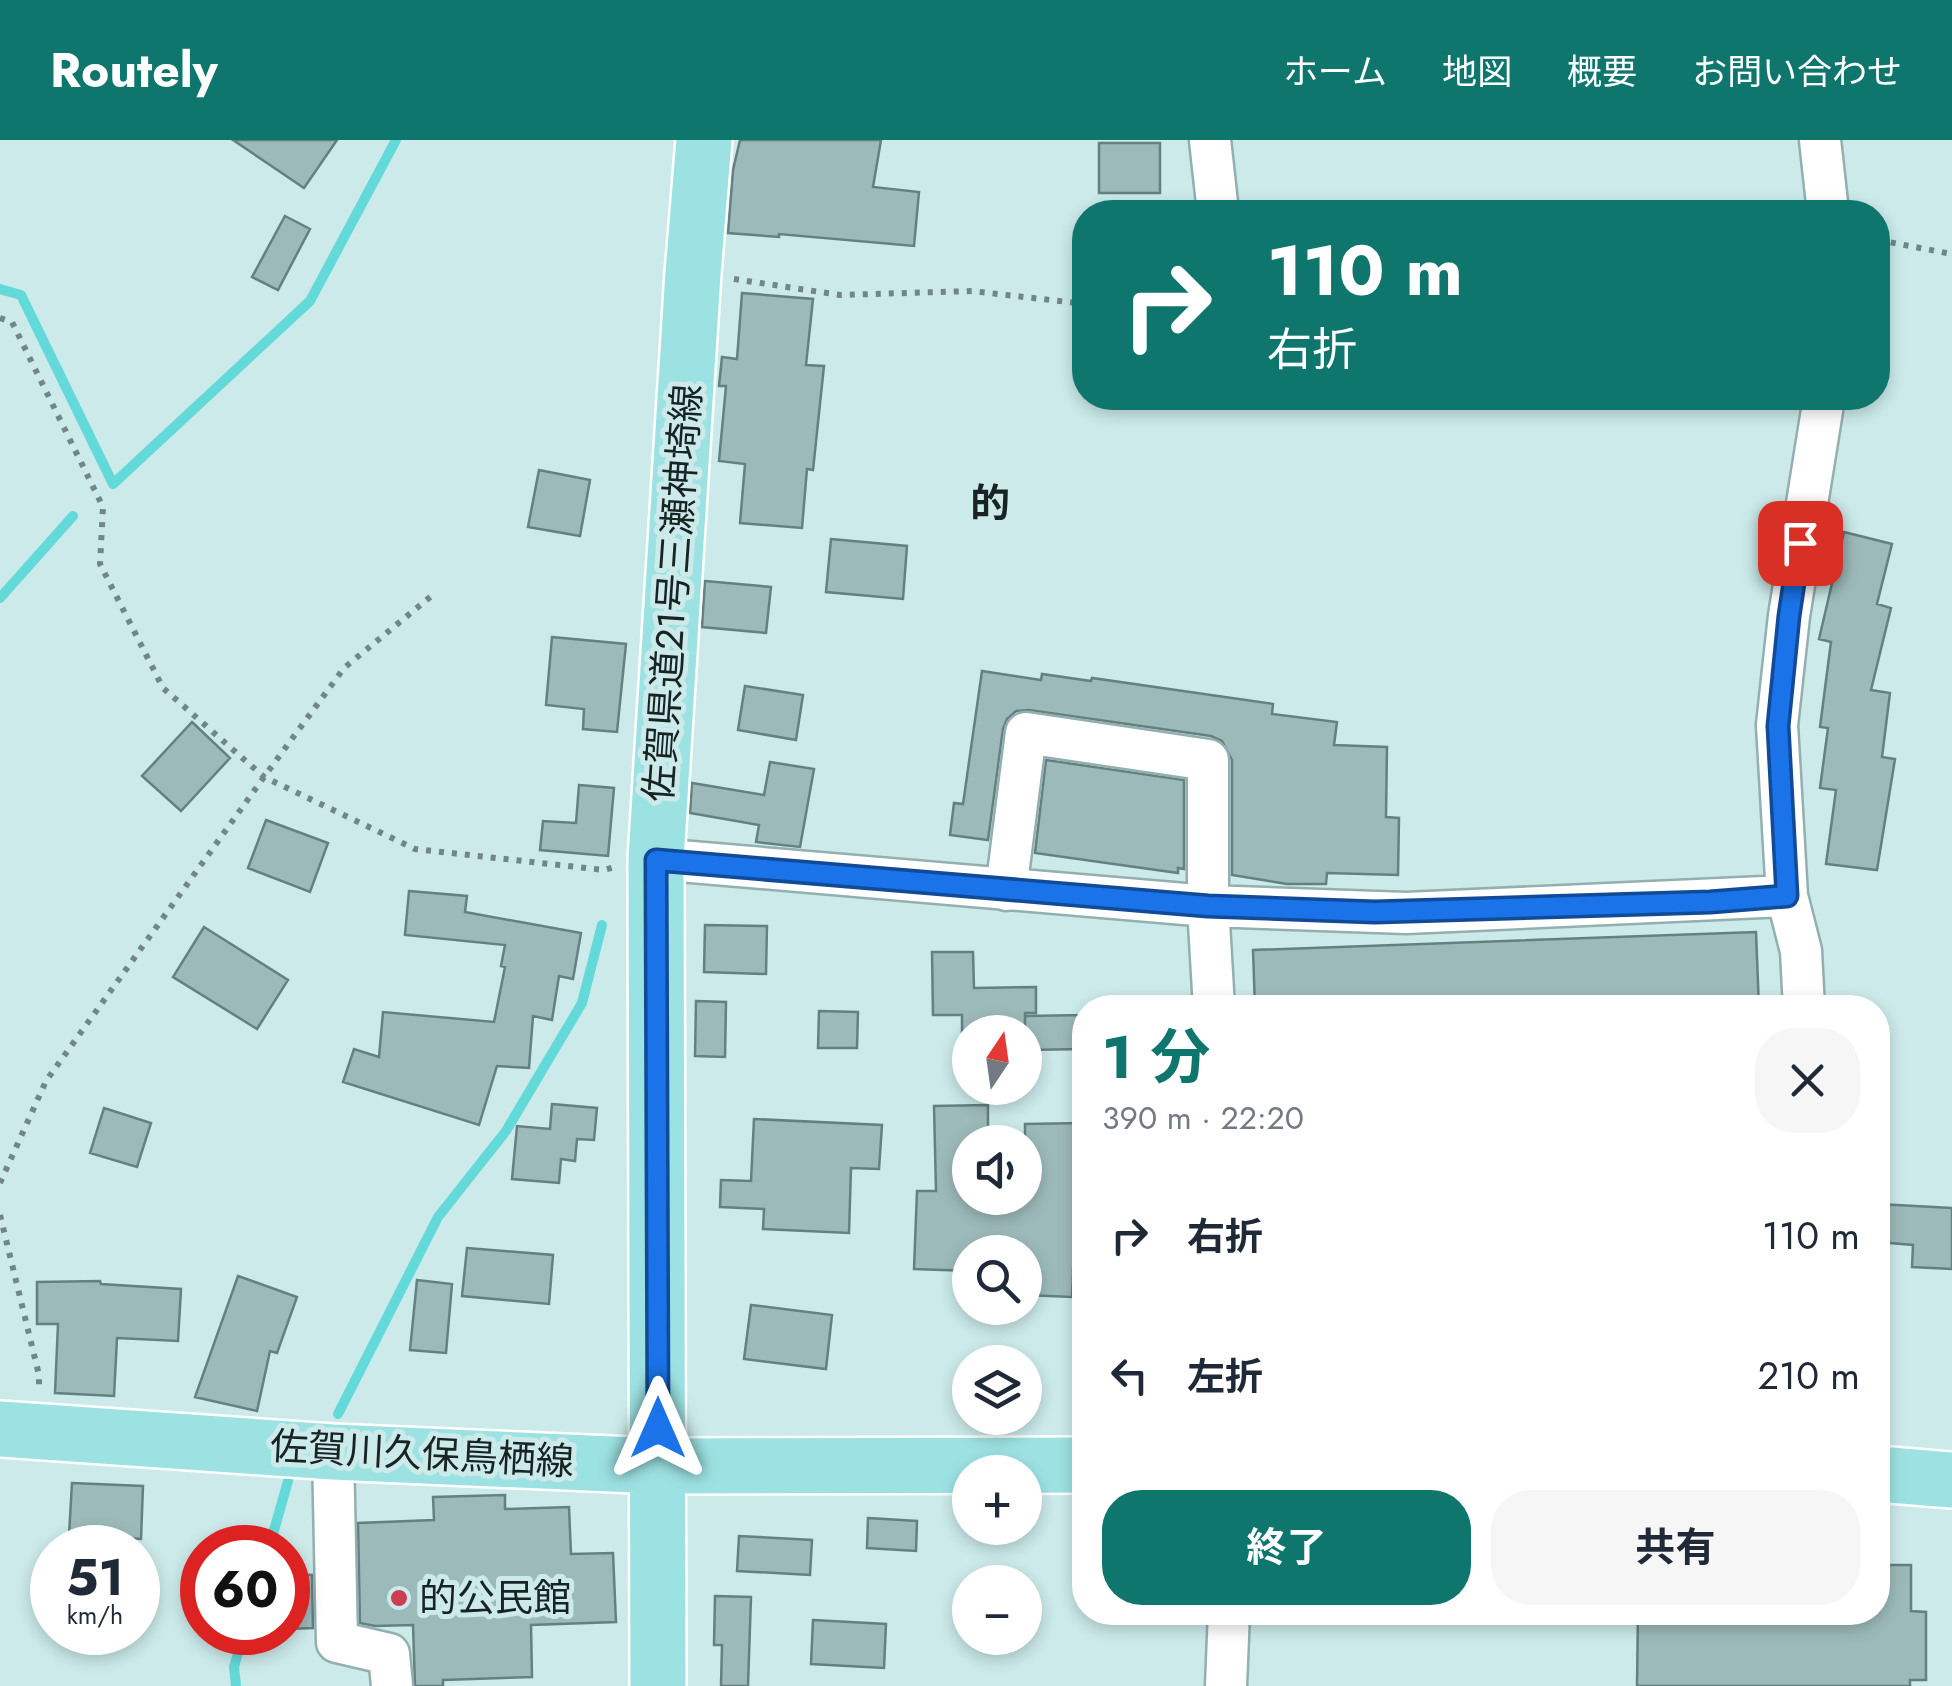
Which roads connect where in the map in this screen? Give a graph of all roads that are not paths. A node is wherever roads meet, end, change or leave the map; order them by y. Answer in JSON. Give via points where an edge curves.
{"nodes":[{"id":1,"x":704,"y":140,"type":"edge"},
{"id":2,"x":1210,"y":140,"type":"edge"},
{"id":3,"x":1820,"y":140,"type":"edge"},
{"id":4,"x":1217,"y":200,"type":"edge"},
{"id":5,"x":1827,"y":200,"type":"edge"},
{"id":6,"x":1822,"y":410,"type":"edge"},
{"id":7,"x":656,"y":860,"type":"junction"},
{"id":8,"x":1006,"y":890,"type":"junction"},
{"id":9,"x":1787,"y":896,"type":"junction"},
{"id":10,"x":1208,"y":906,"type":"junction"},
{"id":11,"x":1213,"y":995,"type":"edge"},
{"id":12,"x":1804,"y":995,"type":"edge"},
{"id":13,"x":19,"y":1430,"type":"edge"},
{"id":14,"x":333,"y":1452,"type":"junction"},
{"id":15,"x":1072,"y":1465,"type":"edge"},
{"id":16,"x":658,"y":1466,"type":"junction"},
{"id":17,"x":1890,"y":1475,"type":"edge"},
{"id":18,"x":1952,"y":1480,"type":"edge"},
{"id":19,"x":1229,"y":1625,"type":"edge"},
{"id":20,"x":392,"y":1686,"type":"edge"},
{"id":21,"x":658,"y":1686,"type":"edge"},
{"id":22,"x":1226,"y":1686,"type":"edge"}],
"edges":[{"from":1,"to":7,"type":"main road","name":"佐賀県道21号三瀬神埼線"},
{"from":2,"to":4,"type":"street"},
{"from":3,"to":5,"type":"street"},
{"from":6,"to":9,"type":"street","via":[[1778,726]]},
{"from":7,"to":8,"type":"street"},
{"from":7,"to":16,"type":"main road","name":"佐賀県道21号三瀬神埼線"},
{"from":8,"to":10,"type":"street"},
{"from":8,"to":10,"type":"street","via":[[1026,733],[1208,760]]},
{"from":9,"to":10,"type":"street","via":[[1406,913]]},
{"from":9,"to":12,"type":"street","via":[[1802,952]]},
{"from":10,"to":11,"type":"street"},
{"from":13,"to":14,"type":"main road","name":"佐賀川久保鳥栖線"},
{"from":14,"to":16,"type":"main road","name":"佐賀川久保鳥栖線"},
{"from":14,"to":20,"type":"street","via":[[337,1642],[389,1654]]},
{"from":15,"to":16,"type":"main road","name":"佐賀川久保鳥栖線"},
{"from":16,"to":21,"type":"main road","name":"佐賀県道21号三瀬神埼線"},
{"from":17,"to":18,"type":"main road"},
{"from":19,"to":22,"type":"street"}]}
